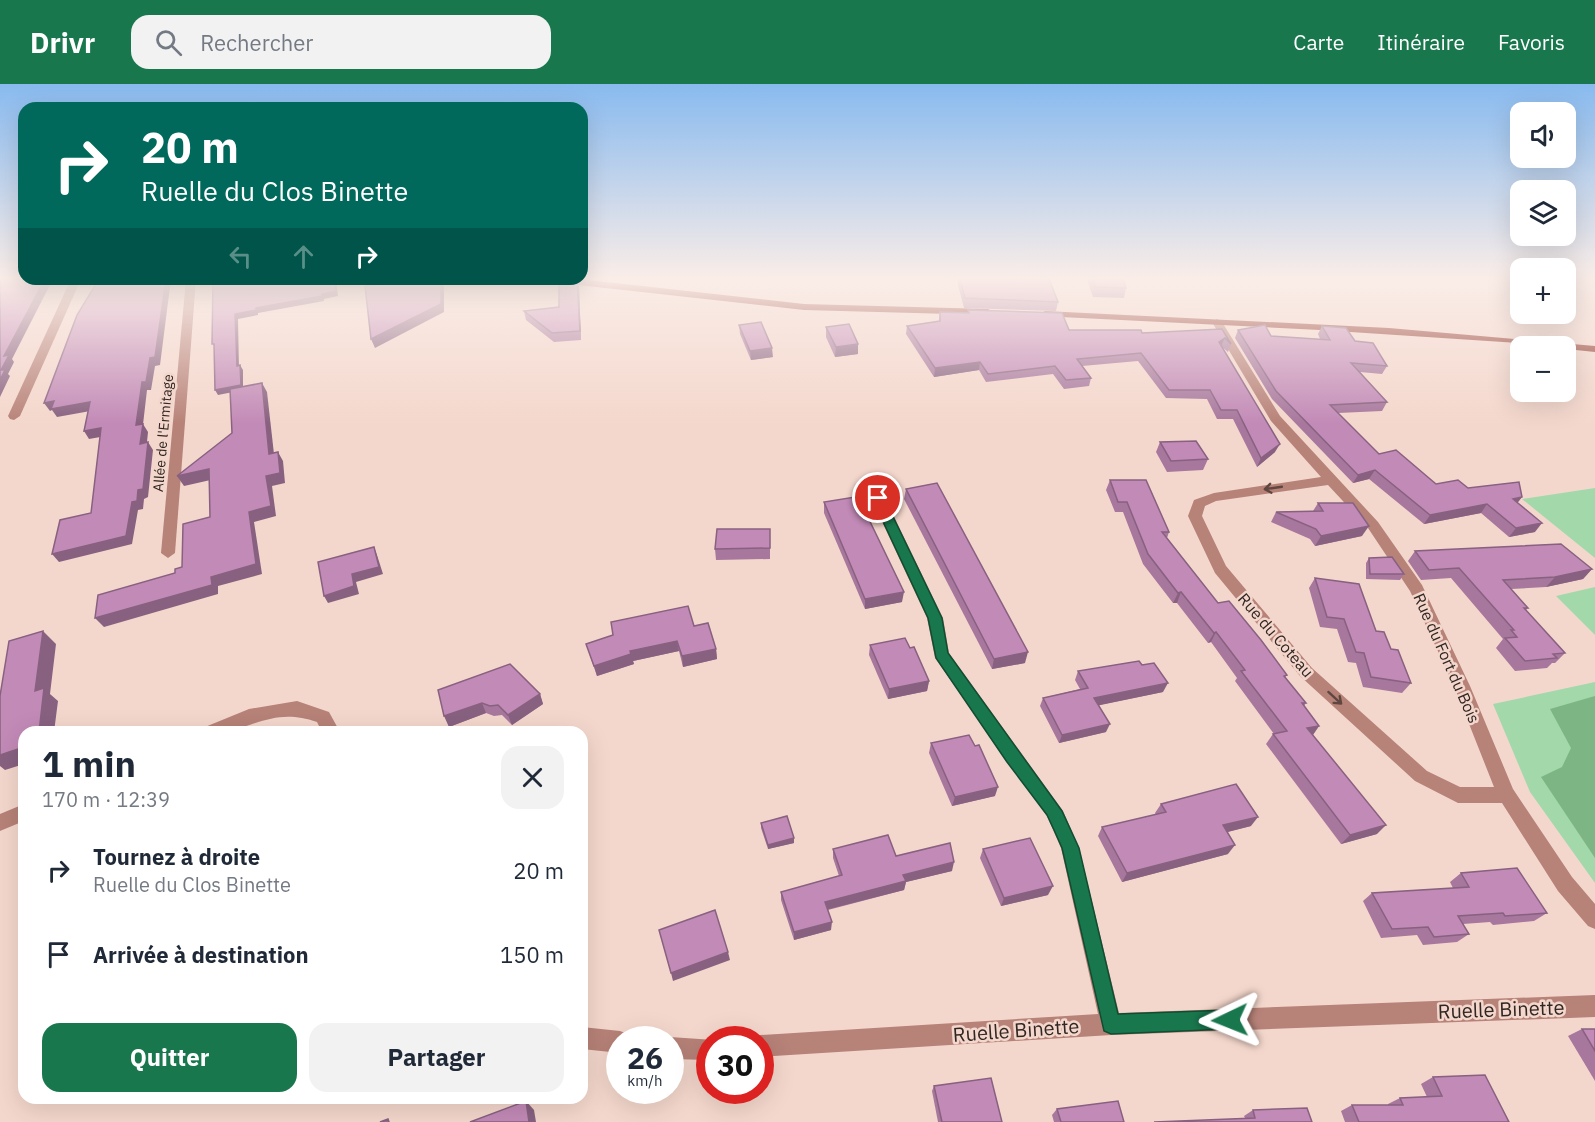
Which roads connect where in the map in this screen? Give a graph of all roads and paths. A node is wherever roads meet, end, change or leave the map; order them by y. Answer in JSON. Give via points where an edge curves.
{"nodes":[{"id":1,"x":54,"y":327,"type":"edge"},
{"id":2,"x":187,"y":327,"type":"edge"},
{"id":3,"x":1220,"y":327,"type":"edge"},
{"id":4,"x":1304,"y":327,"type":"edge"},
{"id":5,"x":1595,"y":349,"type":"edge"},
{"id":6,"x":14,"y":416,"type":"dead end"},
{"id":7,"x":1331,"y":480,"type":"junction"},
{"id":8,"x":878,"y":498,"type":"dead end"},
{"id":9,"x":168,"y":553,"type":"dead end"},
{"id":10,"x":225,"y":726,"type":"edge"},
{"id":11,"x":328,"y":726,"type":"edge"},
{"id":12,"x":1507,"y":795,"type":"junction"},
{"id":13,"x":18,"y":815,"type":"edge"},
{"id":14,"x":0,"y":823,"type":"edge"},
{"id":15,"x":1595,"y":919,"type":"edge"},
{"id":16,"x":1595,"y":1006,"type":"edge"},
{"id":17,"x":1111,"y":1024,"type":"junction"},
{"id":18,"x":588,"y":1039,"type":"edge"},
{"id":19,"x":606,"y":1041,"type":"edge"},
{"id":20,"x":774,"y":1045,"type":"edge"}],
"edges":[{"from":1,"to":6,"type":"street"},
{"from":2,"to":9,"type":"street","name":"Allée de l'Ermitage"},
{"from":3,"to":7,"type":"street","name":"Rue du Fort du Bois","via":[[1275,418]]},
{"from":4,"to":5,"type":"main road"},
{"from":7,"to":12,"type":"street","name":"Rue du Fort du Bois","via":[[1373,525],[1417,589]]},
{"from":7,"to":12,"type":"street","name":"Rue du Coteau","one_way":true,"via":[[1214,496],[1199,503],[1195,516],[1220,569],[1306,672],[1421,776],[1458,795]]},
{"from":8,"to":17,"type":"street","via":[[935,618],[941,654],[1054,811],[1066,839]]},
{"from":10,"to":11,"type":"street","via":[[249,716],[297,708],[323,717]]},
{"from":12,"to":15,"type":"street","name":"Rue du Fort du Bois","via":[[1565,884]]},
{"from":13,"to":14,"type":"street"},
{"from":16,"to":17,"type":"street","name":"Ruelle Binette"},
{"from":17,"to":20,"type":"street","name":"Ruelle Binette"},
{"from":18,"to":19,"type":"street"}]}
